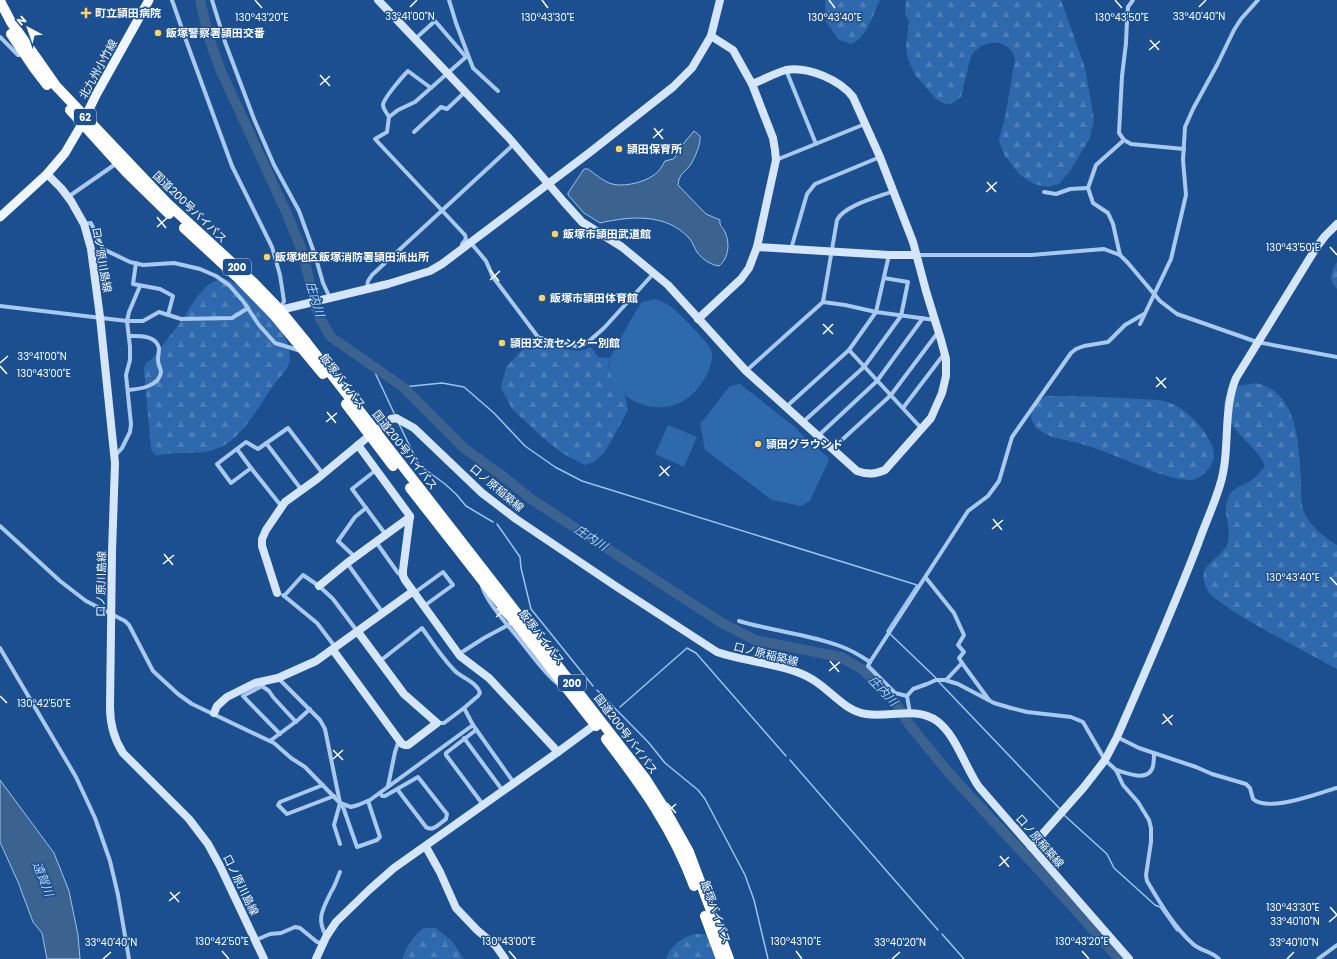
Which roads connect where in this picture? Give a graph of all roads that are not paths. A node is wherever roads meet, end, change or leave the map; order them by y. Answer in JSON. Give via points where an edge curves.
{"nodes":[{"id":1,"x":149,"y":0,"type":"edge"},
{"id":2,"x":172,"y":0,"type":"edge"},
{"id":3,"x":212,"y":0,"type":"edge"},
{"id":4,"x":378,"y":0,"type":"edge"},
{"id":5,"x":450,"y":0,"type":"edge"},
{"id":6,"x":720,"y":0,"type":"edge"},
{"id":7,"x":1133,"y":0,"type":"edge"},
{"id":8,"x":1258,"y":0,"type":"edge"},
{"id":9,"x":0,"y":1,"type":"edge"},
{"id":10,"x":0,"y":15,"type":"edge"},
{"id":11,"x":711,"y":36,"type":"junction"},
{"id":12,"x":0,"y":37,"type":"edge"},
{"id":13,"x":416,"y":39,"type":"junction"},
{"id":14,"x":24,"y":55,"type":"junction"},
{"id":15,"x":467,"y":56,"type":"junction"},
{"id":16,"x":786,"y":70,"type":"junction"},
{"id":17,"x":448,"y":72,"type":"junction"},
{"id":18,"x":752,"y":84,"type":"junction"},
{"id":19,"x":431,"y":88,"type":"junction"},
{"id":20,"x":498,"y":91,"type":"dead end"},
{"id":21,"x":465,"y":92,"type":"junction"},
{"id":22,"x":389,"y":117,"type":"junction"},
{"id":23,"x":84,"y":120,"type":"junction"},
{"id":24,"x":865,"y":124,"type":"junction"},
{"id":25,"x":414,"y":132,"type":"dead end"},
{"id":26,"x":1124,"y":140,"type":"junction"},
{"id":27,"x":514,"y":144,"type":"junction"},
{"id":28,"x":816,"y":144,"type":"junction"},
{"id":29,"x":1184,"y":149,"type":"junction"},
{"id":30,"x":880,"y":157,"type":"junction"},
{"id":31,"x":776,"y":160,"type":"junction"},
{"id":32,"x":117,"y":163,"type":"junction"},
{"id":33,"x":47,"y":174,"type":"junction"},
{"id":34,"x":548,"y":183,"type":"junction"},
{"id":35,"x":1088,"y":188,"type":"junction"},
{"id":36,"x":894,"y":191,"type":"junction"},
{"id":37,"x":1044,"y":192,"type":"dead end"},
{"id":38,"x":68,"y":197,"type":"junction"},
{"id":39,"x":442,"y":211,"type":"junction"},
{"id":40,"x":0,"y":217,"type":"edge"},
{"id":41,"x":84,"y":224,"type":"junction"},
{"id":42,"x":1337,"y":224,"type":"edge"},
{"id":43,"x":471,"y":242,"type":"junction"},
{"id":44,"x":757,"y":247,"type":"junction"},
{"id":45,"x":791,"y":249,"type":"junction"},
{"id":46,"x":462,"y":250,"type":"junction"},
{"id":47,"x":832,"y":251,"type":"junction"},
{"id":48,"x":889,"y":255,"type":"junction"},
{"id":49,"x":916,"y":255,"type":"junction"},
{"id":50,"x":1120,"y":255,"type":"junction"},
{"id":51,"x":136,"y":263,"type":"junction"},
{"id":52,"x":654,"y":273,"type":"junction"},
{"id":53,"x":884,"y":278,"type":"junction"},
{"id":54,"x":140,"y":286,"type":"junction"},
{"id":55,"x":367,"y":289,"type":"junction"},
{"id":56,"x":1153,"y":294,"type":"junction"},
{"id":57,"x":329,"y":298,"type":"junction"},
{"id":58,"x":822,"y":302,"type":"junction"},
{"id":59,"x":0,"y":306,"type":"edge"},
{"id":60,"x":248,"y":308,"type":"junction"},
{"id":61,"x":876,"y":312,"type":"junction"},
{"id":62,"x":277,"y":313,"type":"junction"},
{"id":63,"x":1144,"y":314,"type":"junction"},
{"id":64,"x":168,"y":315,"type":"junction"},
{"id":65,"x":901,"y":316,"type":"junction"},
{"id":66,"x":100,"y":318,"type":"junction"},
{"id":67,"x":923,"y":318,"type":"junction"},
{"id":68,"x":698,"y":319,"type":"junction"},
{"id":69,"x":935,"y":320,"type":"junction"},
{"id":70,"x":127,"y":321,"type":"junction"},
{"id":71,"x":1140,"y":324,"type":"dead end"},
{"id":72,"x":939,"y":331,"type":"junction"},
{"id":73,"x":129,"y":336,"type":"junction"},
{"id":74,"x":1257,"y":342,"type":"junction"},
{"id":75,"x":848,"y":350,"type":"junction"},
{"id":76,"x":305,"y":352,"type":"junction"},
{"id":77,"x":944,"y":353,"type":"junction"},
{"id":78,"x":1337,"y":356,"type":"edge"},
{"id":79,"x":864,"y":367,"type":"junction"},
{"id":80,"x":746,"y":371,"type":"junction"},
{"id":81,"x":877,"y":381,"type":"junction"},
{"id":82,"x":128,"y":390,"type":"junction"},
{"id":83,"x":891,"y":395,"type":"junction"},
{"id":84,"x":786,"y":407,"type":"junction"},
{"id":85,"x":903,"y":408,"type":"junction"},
{"id":86,"x":803,"y":422,"type":"junction"},
{"id":87,"x":922,"y":429,"type":"junction"},
{"id":88,"x":372,"y":433,"type":"junction"},
{"id":89,"x":818,"y":436,"type":"junction"},
{"id":90,"x":266,"y":443,"type":"junction"},
{"id":91,"x":358,"y":445,"type":"junction"},
{"id":92,"x":237,"y":448,"type":"junction"},
{"id":93,"x":832,"y":449,"type":"junction"},
{"id":94,"x":115,"y":457,"type":"junction"},
{"id":95,"x":251,"y":468,"type":"junction"},
{"id":96,"x":377,"y":470,"type":"junction"},
{"id":97,"x":323,"y":474,"type":"junction"},
{"id":98,"x":301,"y":489,"type":"junction"},
{"id":99,"x":282,"y":507,"type":"junction"},
{"id":100,"x":366,"y":508,"type":"junction"},
{"id":101,"x":410,"y":517,"type":"junction"},
{"id":102,"x":0,"y":526,"type":"edge"},
{"id":103,"x":386,"y":535,"type":"junction"},
{"id":104,"x":376,"y":542,"type":"junction"},
{"id":105,"x":355,"y":557,"type":"junction"},
{"id":106,"x":347,"y":563,"type":"junction"},
{"id":107,"x":402,"y":576,"type":"junction"},
{"id":108,"x":926,"y":578,"type":"junction"},
{"id":109,"x":319,"y":586,"type":"junction"},
{"id":110,"x":413,"y":593,"type":"junction"},
{"id":111,"x":280,"y":594,"type":"junction"},
{"id":112,"x":423,"y":606,"type":"junction"},
{"id":113,"x":383,"y":613,"type":"junction"},
{"id":114,"x":112,"y":614,"type":"junction"},
{"id":115,"x":739,"y":620,"type":"dead end"},
{"id":116,"x":511,"y":623,"type":"junction"},
{"id":117,"x":358,"y":632,"type":"junction"},
{"id":118,"x":0,"y":648,"type":"edge"},
{"id":119,"x":335,"y":649,"type":"junction"},
{"id":120,"x":459,"y":654,"type":"junction"},
{"id":121,"x":380,"y":661,"type":"junction"},
{"id":122,"x":870,"y":662,"type":"junction"},
{"id":123,"x":962,"y":663,"type":"junction"},
{"id":124,"x":278,"y":678,"type":"junction"},
{"id":125,"x":946,"y":680,"type":"junction"},
{"id":126,"x":241,"y":693,"type":"junction"},
{"id":127,"x":907,"y":696,"type":"junction"},
{"id":128,"x":990,"y":701,"type":"junction"},
{"id":129,"x":464,"y":708,"type":"junction"},
{"id":130,"x":310,"y":709,"type":"junction"},
{"id":131,"x":214,"y":713,"type":"junction"},
{"id":132,"x":910,"y":714,"type":"junction"},
{"id":133,"x":296,"y":722,"type":"junction"},
{"id":134,"x":437,"y":723,"type":"junction"},
{"id":135,"x":598,"y":723,"type":"junction"},
{"id":136,"x":473,"y":725,"type":"junction"},
{"id":137,"x":476,"y":730,"type":"junction"},
{"id":138,"x":280,"y":734,"type":"junction"},
{"id":139,"x":1117,"y":736,"type":"junction"},
{"id":140,"x":464,"y":738,"type":"junction"},
{"id":141,"x":399,"y":740,"type":"junction"},
{"id":142,"x":270,"y":741,"type":"junction"},
{"id":143,"x":558,"y":752,"type":"junction"},
{"id":144,"x":1154,"y":752,"type":"junction"},
{"id":145,"x":1105,"y":760,"type":"junction"},
{"id":146,"x":1116,"y":770,"type":"junction"},
{"id":147,"x":515,"y":783,"type":"junction"},
{"id":148,"x":323,"y":785,"type":"junction"},
{"id":149,"x":388,"y":786,"type":"junction"},
{"id":150,"x":1337,"y":788,"type":"edge"},
{"id":151,"x":397,"y":789,"type":"dead end"},
{"id":152,"x":503,"y":792,"type":"junction"},
{"id":153,"x":380,"y":793,"type":"junction"},
{"id":154,"x":334,"y":796,"type":"junction"},
{"id":155,"x":368,"y":801,"type":"junction"},
{"id":156,"x":341,"y":803,"type":"junction"},
{"id":157,"x":484,"y":806,"type":"junction"},
{"id":158,"x":340,"y":844,"type":"dead end"},
{"id":159,"x":426,"y":847,"type":"junction"},
{"id":160,"x":1031,"y":847,"type":"junction"},
{"id":161,"x":340,"y":872,"type":"dead end"},
{"id":162,"x":255,"y":940,"type":"junction"},
{"id":163,"x":325,"y":940,"type":"junction"},
{"id":164,"x":1337,"y":945,"type":"edge"},
{"id":165,"x":129,"y":959,"type":"edge"},
{"id":166,"x":264,"y":959,"type":"edge"},
{"id":167,"x":316,"y":959,"type":"edge"},
{"id":168,"x":505,"y":959,"type":"edge"},
{"id":169,"x":721,"y":959,"type":"edge"},
{"id":170,"x":729,"y":959,"type":"edge"},
{"id":171,"x":1129,"y":959,"type":"edge"},
{"id":172,"x":1219,"y":959,"type":"edge"},
{"id":173,"x":1318,"y":959,"type":"edge"}],
"edges":[{"from":1,"to":23,"type":"main road","name":"北九州小竹線","number":"62"},
{"from":2,"to":62,"type":"street","via":[[232,166],[272,247],[284,301]]},
{"from":3,"to":57,"type":"street","via":[[254,119],[274,165],[299,211]]},
{"from":4,"to":13,"type":"street"},
{"from":5,"to":15,"type":"street"},
{"from":6,"to":11,"type":"street"},
{"from":7,"to":26,"type":"street","via":[[1128,7],[1122,76],[1120,133]]},
{"from":8,"to":29,"type":"street","via":[[1234,30],[1193,109],[1185,127]]},
{"from":9,"to":23,"type":"highway","name":"国道200号バイパス","number":"200","via":[[11,22],[56,86]]},
{"from":10,"to":14,"type":"highway","name":"飯塚バイパス","number":"200"},
{"from":11,"to":18,"type":"street","via":[[733,50]]},
{"from":11,"to":34,"type":"street","via":[[692,68],[673,87]]},
{"from":12,"to":14,"type":"street","via":[[18,55]]},
{"from":13,"to":15,"type":"street","via":[[434,21]]},
{"from":13,"to":17,"type":"street"},
{"from":14,"to":23,"type":"highway","name":"飯塚バイパス","number":"200","via":[[51,90]]},
{"from":15,"to":17,"type":"street"},
{"from":15,"to":20,"type":"street","via":[[473,68]]},
{"from":16,"to":18,"type":"street"},
{"from":16,"to":24,"type":"street","via":[[805,70],[836,81],[853,97]]},
{"from":16,"to":28,"type":"street"},
{"from":17,"to":19,"type":"street"},
{"from":17,"to":21,"type":"street"},
{"from":18,"to":31,"type":"street","via":[[773,138]]},
{"from":19,"to":22,"type":"street","via":[[415,102]]},
{"from":19,"to":22,"type":"street","via":[[408,71],[384,100],[384,108]]},
{"from":21,"to":25,"type":"street","via":[[447,109],[441,107]]},
{"from":21,"to":27,"type":"street"},
{"from":22,"to":39,"type":"street","via":[[387,132],[375,139]]},
{"from":23,"to":32,"type":"highway","name":"飯塚バイパス","number":"200"},
{"from":23,"to":33,"type":"main road","name":"北九州小竹線","number":"62","via":[[65,154]]},
{"from":23,"to":62,"type":"highway","name":"国道200号バイパス","number":"200","via":[[167,203],[254,284]]},
{"from":24,"to":28,"type":"street"},
{"from":24,"to":30,"type":"street"},
{"from":26,"to":29,"type":"street","via":[[1131,144]]},
{"from":26,"to":35,"type":"street","via":[[1096,166]]},
{"from":27,"to":34,"type":"street"},
{"from":27,"to":39,"type":"street"},
{"from":28,"to":31,"type":"street"},
{"from":29,"to":56,"type":"street","via":[[1186,195],[1170,259]]},
{"from":30,"to":36,"type":"street"},
{"from":30,"to":45,"type":"street","via":[[811,188]]},
{"from":31,"to":44,"type":"street"},
{"from":32,"to":38,"type":"street"},
{"from":32,"to":62,"type":"highway","name":"飯塚バイパス","number":"200"},
{"from":33,"to":38,"type":"street","name":"口ノ原川島線"},
{"from":33,"to":40,"type":"main road","name":"北九州小竹線","number":"62"},
{"from":34,"to":43,"type":"street"},
{"from":34,"to":52,"type":"street","via":[[582,222],[622,247]]},
{"from":35,"to":37,"type":"street","via":[[1070,189],[1056,194]]},
{"from":35,"to":50,"type":"street","via":[[1093,203],[1108,213]]},
{"from":36,"to":47,"type":"street","via":[[842,213],[837,220]]},
{"from":36,"to":49,"type":"street"},
{"from":38,"to":41,"type":"street","name":"口ノ原川島線"},
{"from":39,"to":46,"type":"street","via":[[465,235]]},
{"from":39,"to":55,"type":"street","via":[[372,275]]},
{"from":41,"to":51,"type":"street","via":[[91,223],[103,249]]},
{"from":41,"to":66,"type":"street","name":"口ノ原川島線","via":[[91,249]]},
{"from":42,"to":74,"type":"street","via":[[1324,236]]},
{"from":43,"to":46,"type":"street"},
{"from":43,"to":52,"type":"street","via":[[486,261],[493,277],[538,337],[580,347],[604,328]]},
{"from":44,"to":45,"type":"street"},
{"from":44,"to":68,"type":"street","via":[[749,268],[741,279]]},
{"from":45,"to":47,"type":"street"},
{"from":46,"to":55,"type":"street","via":[[430,271]]},
{"from":47,"to":48,"type":"street"},
{"from":47,"to":58,"type":"street"},
{"from":48,"to":49,"type":"street"},
{"from":48,"to":53,"type":"street"},
{"from":49,"to":50,"type":"street","via":[[1031,255],[1096,248]]},
{"from":49,"to":69,"type":"street"},
{"from":50,"to":56,"type":"street"},
{"from":51,"to":54,"type":"street","via":[[133,284]]},
{"from":51,"to":60,"type":"street","via":[[174,263],[200,269],[229,285]]},
{"from":52,"to":68,"type":"street"},
{"from":53,"to":61,"type":"street"},
{"from":53,"to":65,"type":"street","via":[[908,282]]},
{"from":54,"to":64,"type":"street","via":[[160,289],[173,296]]},
{"from":54,"to":70,"type":"street"},
{"from":55,"to":57,"type":"street"},
{"from":56,"to":63,"type":"street"},
{"from":56,"to":74,"type":"street","via":[[1177,314]]},
{"from":57,"to":62,"type":"street"},
{"from":58,"to":61,"type":"street"},
{"from":58,"to":80,"type":"street"},
{"from":59,"to":66,"type":"street"},
{"from":60,"to":64,"type":"street","via":[[232,318],[181,319]]},
{"from":60,"to":76,"type":"street","via":[[275,343]]},
{"from":61,"to":65,"type":"street"},
{"from":61,"to":75,"type":"street"},
{"from":62,"to":76,"type":"highway","name":"飯塚バイパス","number":"200"},
{"from":62,"to":88,"type":"highway","name":"国道200号バイパス","number":"200","via":[[307,343]]},
{"from":63,"to":71,"type":"street"},
{"from":63,"to":108,"type":"street","via":[[1125,325],[1108,342],[1084,346],[1071,353],[1012,437],[999,481],[988,496],[968,511]]},
{"from":64,"to":70,"type":"street","via":[[159,312],[143,321]]},
{"from":65,"to":67,"type":"street"},
{"from":65,"to":79,"type":"street"},
{"from":66,"to":70,"type":"street"},
{"from":66,"to":94,"type":"street","name":"口ノ原川島線"},
{"from":67,"to":69,"type":"street"},
{"from":67,"to":81,"type":"street"},
{"from":68,"to":80,"type":"street"},
{"from":69,"to":72,"type":"street"},
{"from":70,"to":73,"type":"street"},
{"from":72,"to":77,"type":"street"},
{"from":72,"to":83,"type":"street"},
{"from":73,"to":82,"type":"street","via":[[130,360],[126,375]]},
{"from":73,"to":82,"type":"street","via":[[149,338],[156,342],[161,370],[160,376],[148,387]]},
{"from":74,"to":78,"type":"street"},
{"from":74,"to":139,"type":"street","via":[[1231,390],[1221,484],[1186,576]]},
{"from":75,"to":79,"type":"street"},
{"from":75,"to":84,"type":"street"},
{"from":76,"to":88,"type":"highway","name":"飯塚バイパス","number":"200"},
{"from":77,"to":85,"type":"street"},
{"from":77,"to":87,"type":"street","via":[[946,376],[942,393],[931,418]]},
{"from":79,"to":81,"type":"street"},
{"from":79,"to":86,"type":"street"},
{"from":80,"to":84,"type":"street"},
{"from":81,"to":83,"type":"street"},
{"from":81,"to":89,"type":"street"},
{"from":82,"to":94,"type":"street","via":[[130,432]]},
{"from":83,"to":85,"type":"street"},
{"from":83,"to":93,"type":"street"},
{"from":84,"to":86,"type":"street"},
{"from":85,"to":87,"type":"street"},
{"from":86,"to":89,"type":"street"},
{"from":87,"to":93,"type":"street","via":[[885,470],[876,474],[857,471]]},
{"from":88,"to":91,"type":"street"},
{"from":88,"to":116,"type":"highway","name":"飯塚バイパス","number":"200"},
{"from":88,"to":132,"type":"street","name":"口ノ原稲築線","via":[[396,418],[414,428],[482,493],[516,519],[712,648],[731,657],[785,669],[810,678],[862,714]]},
{"from":88,"to":135,"type":"highway","name":"国道200号バイパス","number":"200"},
{"from":89,"to":93,"type":"street"},
{"from":90,"to":92,"type":"street","via":[[258,449],[246,442]]},
{"from":90,"to":97,"type":"street","via":[[288,428]]},
{"from":90,"to":98,"type":"street"},
{"from":91,"to":96,"type":"street"},
{"from":91,"to":97,"type":"street"},
{"from":92,"to":95,"type":"street"},
{"from":92,"to":95,"type":"street","via":[[217,464],[231,483]]},
{"from":94,"to":114,"type":"street","name":"口ノ原川島線"},
{"from":95,"to":99,"type":"street"},
{"from":96,"to":100,"type":"street","via":[[352,489]]},
{"from":96,"to":101,"type":"street","via":[[409,512]]},
{"from":97,"to":98,"type":"street"},
{"from":98,"to":99,"type":"street"},
{"from":99,"to":111,"type":"street","via":[[262,540]]},
{"from":100,"to":103,"type":"street"},
{"from":100,"to":105,"type":"street","via":[[355,516],[338,541]]},
{"from":101,"to":103,"type":"street"},
{"from":101,"to":107,"type":"street"},
{"from":102,"to":114,"type":"street","via":[[60,582],[86,601]]},
{"from":103,"to":104,"type":"street"},
{"from":104,"to":105,"type":"street"},
{"from":104,"to":107,"type":"street"},
{"from":105,"to":106,"type":"street"},
{"from":106,"to":109,"type":"street"},
{"from":106,"to":113,"type":"street"},
{"from":107,"to":110,"type":"street"},
{"from":108,"to":122,"type":"street"},
{"from":108,"to":123,"type":"street","via":[[959,623],[964,635],[958,645],[964,652],[959,658]]},
{"from":109,"to":111,"type":"street","via":[[303,574]]},
{"from":109,"to":117,"type":"street","via":[[333,599]]},
{"from":110,"to":112,"type":"street"},
{"from":110,"to":112,"type":"street","via":[[443,572],[453,585]]},
{"from":110,"to":113,"type":"street"},
{"from":111,"to":119,"type":"street","via":[[317,623]]},
{"from":112,"to":120,"type":"street"},
{"from":113,"to":117,"type":"street"},
{"from":114,"to":131,"type":"street","via":[[129,625],[153,671],[166,684],[192,704]]},
{"from":114,"to":162,"type":"street","name":"口ノ原川島線","via":[[110,714],[115,740],[123,753],[189,819],[208,844]]},
{"from":115,"to":122,"type":"street","via":[[818,639],[842,647]]},
{"from":116,"to":120,"type":"street"},
{"from":116,"to":135,"type":"highway","name":"飯塚バイパス","number":"200"},
{"from":117,"to":119,"type":"street"},
{"from":117,"to":121,"type":"street"},
{"from":118,"to":165,"type":"street","via":[[76,777],[95,818],[112,868]]},
{"from":119,"to":124,"type":"street","via":[[316,662]]},
{"from":119,"to":141,"type":"street"},
{"from":120,"to":143,"type":"street","via":[[489,678]]},
{"from":121,"to":129,"type":"street","via":[[422,628],[456,672],[479,690],[478,696]]},
{"from":121,"to":134,"type":"street","via":[[404,694]]},
{"from":122,"to":127,"type":"street","via":[[868,666],[895,693]]},
{"from":123,"to":125,"type":"street"},
{"from":123,"to":128,"type":"street"},
{"from":124,"to":126,"type":"street","via":[[255,683]]},
{"from":124,"to":130,"type":"street"},
{"from":125,"to":127,"type":"street","via":[[913,689]]},
{"from":125,"to":128,"type":"street"},
{"from":126,"to":131,"type":"street","via":[[221,701]]},
{"from":126,"to":133,"type":"street","via":[[262,686]]},
{"from":126,"to":138,"type":"street"},
{"from":127,"to":132,"type":"street"},
{"from":128,"to":145,"type":"street","via":[[1027,712],[1080,720]]},
{"from":129,"to":134,"type":"street","via":[[444,723]]},
{"from":129,"to":136,"type":"street"},
{"from":130,"to":133,"type":"street"},
{"from":130,"to":156,"type":"street","via":[[325,729]]},
{"from":131,"to":142,"type":"street"},
{"from":132,"to":160,"type":"street","name":"口ノ原稲築線","via":[[928,716],[946,729],[979,787]]},
{"from":133,"to":138,"type":"street"},
{"from":134,"to":141,"type":"street","via":[[408,745],[405,746]]},
{"from":135,"to":143,"type":"street"},
{"from":135,"to":169,"type":"highway","name":"飯塚バイパス","number":"200","via":[[667,826],[693,882]]},
{"from":135,"to":170,"type":"highway","name":"国道200号バイパス","number":"200","via":[[645,778],[689,852]]},
{"from":136,"to":137,"type":"street"},
{"from":136,"to":149,"type":"street"},
{"from":137,"to":140,"type":"street"},
{"from":137,"to":147,"type":"street"},
{"from":138,"to":142,"type":"street"},
{"from":139,"to":144,"type":"street","via":[[1139,748]]},
{"from":139,"to":145,"type":"street"},
{"from":140,"to":152,"type":"street"},
{"from":140,"to":157,"type":"street","via":[[447,751],[446,756]]},
{"from":141,"to":149,"type":"street"},
{"from":142,"to":148,"type":"street","via":[[305,767]]},
{"from":143,"to":147,"type":"street"},
{"from":144,"to":146,"type":"street","via":[[1153,767],[1144,776]]},
{"from":144,"to":150,"type":"street","via":[[1246,784],[1250,788],[1253,800],[1261,804],[1305,799]]},
{"from":145,"to":146,"type":"street"},
{"from":145,"to":160,"type":"street"},
{"from":146,"to":172,"type":"street","via":[[1123,785],[1149,820],[1151,828],[1147,882],[1186,938]]},
{"from":147,"to":152,"type":"street"},
{"from":148,"to":154,"type":"street"},
{"from":148,"to":154,"type":"street","via":[[278,805],[287,814]]},
{"from":149,"to":153,"type":"street"},
{"from":151,"to":153,"type":"street","via":[[429,829],[446,819],[447,814],[418,777],[398,788],[385,796]]},
{"from":152,"to":157,"type":"street"},
{"from":153,"to":155,"type":"street"},
{"from":154,"to":156,"type":"street"},
{"from":155,"to":156,"type":"street","via":[[351,807]]},
{"from":155,"to":156,"type":"street","via":[[380,837],[357,846]]},
{"from":156,"to":158,"type":"street","via":[[334,825]]},
{"from":157,"to":159,"type":"street"},
{"from":159,"to":163,"type":"street","via":[[394,868],[369,890],[336,922]]},
{"from":159,"to":168,"type":"street","via":[[456,908],[496,946]]},
{"from":160,"to":171,"type":"street","name":"口ノ原稲築線"},
{"from":161,"to":163,"type":"street","via":[[320,917]]},
{"from":162,"to":163,"type":"street","via":[[270,934],[280,934],[295,927],[317,942]]},
{"from":162,"to":166,"type":"street","name":"口ノ原川島線"},
{"from":163,"to":167,"type":"street"},
{"from":164,"to":173,"type":"street"}]}
